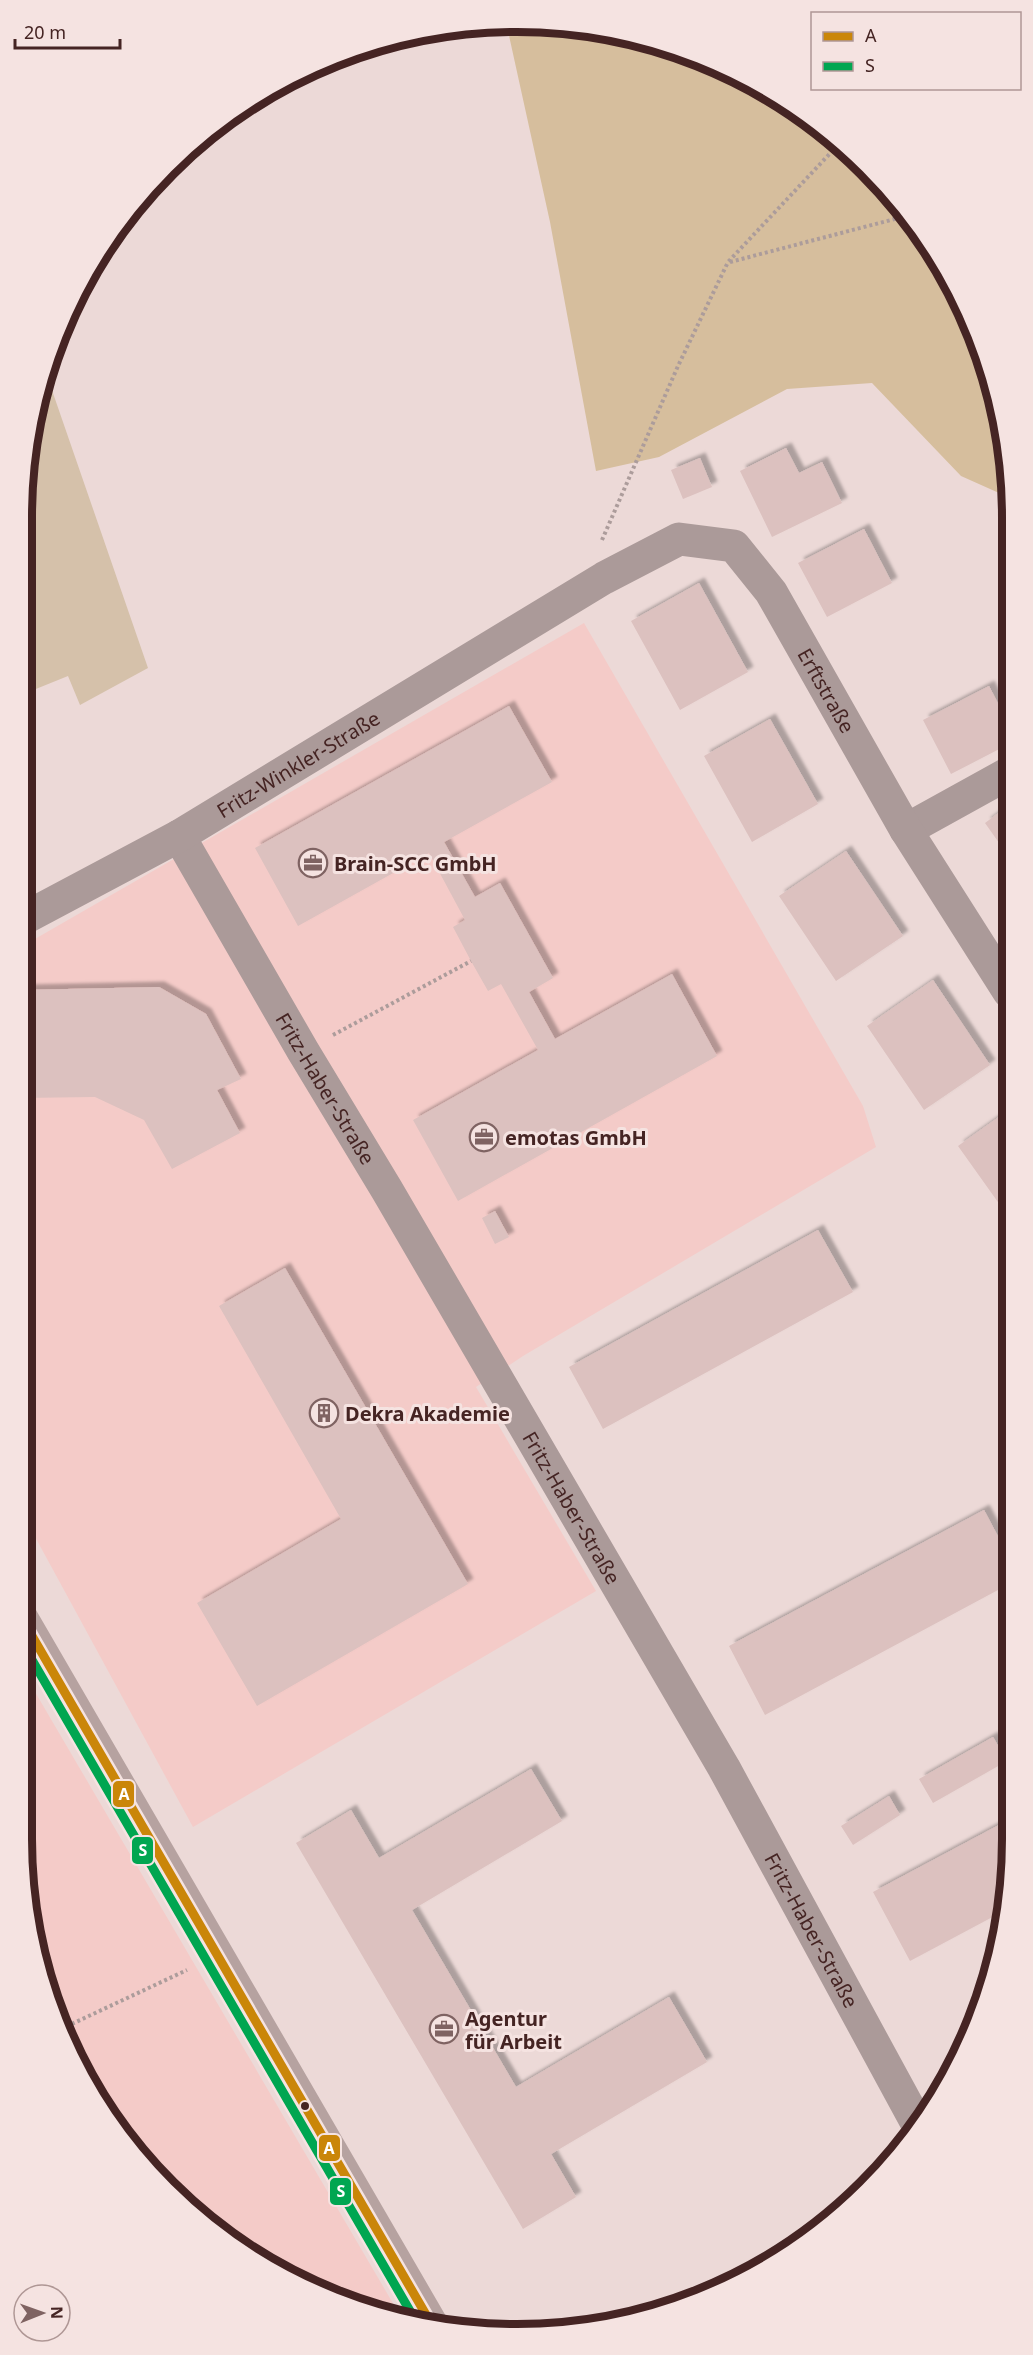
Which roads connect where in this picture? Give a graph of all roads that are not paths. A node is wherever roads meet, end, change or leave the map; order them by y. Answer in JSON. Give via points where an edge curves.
{"nodes":[{"id":1,"x":571,"y":598,"type":"joint"},
{"id":2,"x":1002,"y":777,"type":"edge"},
{"id":3,"x":906,"y":830,"type":"junction"},
{"id":4,"x":179,"y":836,"type":"junction"},
{"id":5,"x":32,"y":914,"type":"edge"},
{"id":6,"x":1002,"y":981,"type":"edge"},
{"id":7,"x":32,"y":1636,"type":"edge"},
{"id":8,"x":914,"y":2117,"type":"edge"},
{"id":9,"x":426,"y":2315,"type":"edge"}],
"edges":[{"from":1,"to":3,"type":"street","name":"Erftstraße","via":[[679,539],[734,546],[771,592]]},
{"from":1,"to":4,"type":"street","name":"Fritz-Winkler-Straße"},
{"from":2,"to":3,"type":"street"},
{"from":3,"to":6,"type":"street","name":"Erftstraße"},
{"from":4,"to":5,"type":"street","name":"Fritz-Winkler-Straße"},
{"from":4,"to":8,"type":"street","name":"Fritz-Haber-Straße","via":[[724,1768]]},
{"from":7,"to":9,"type":"street"}]}
